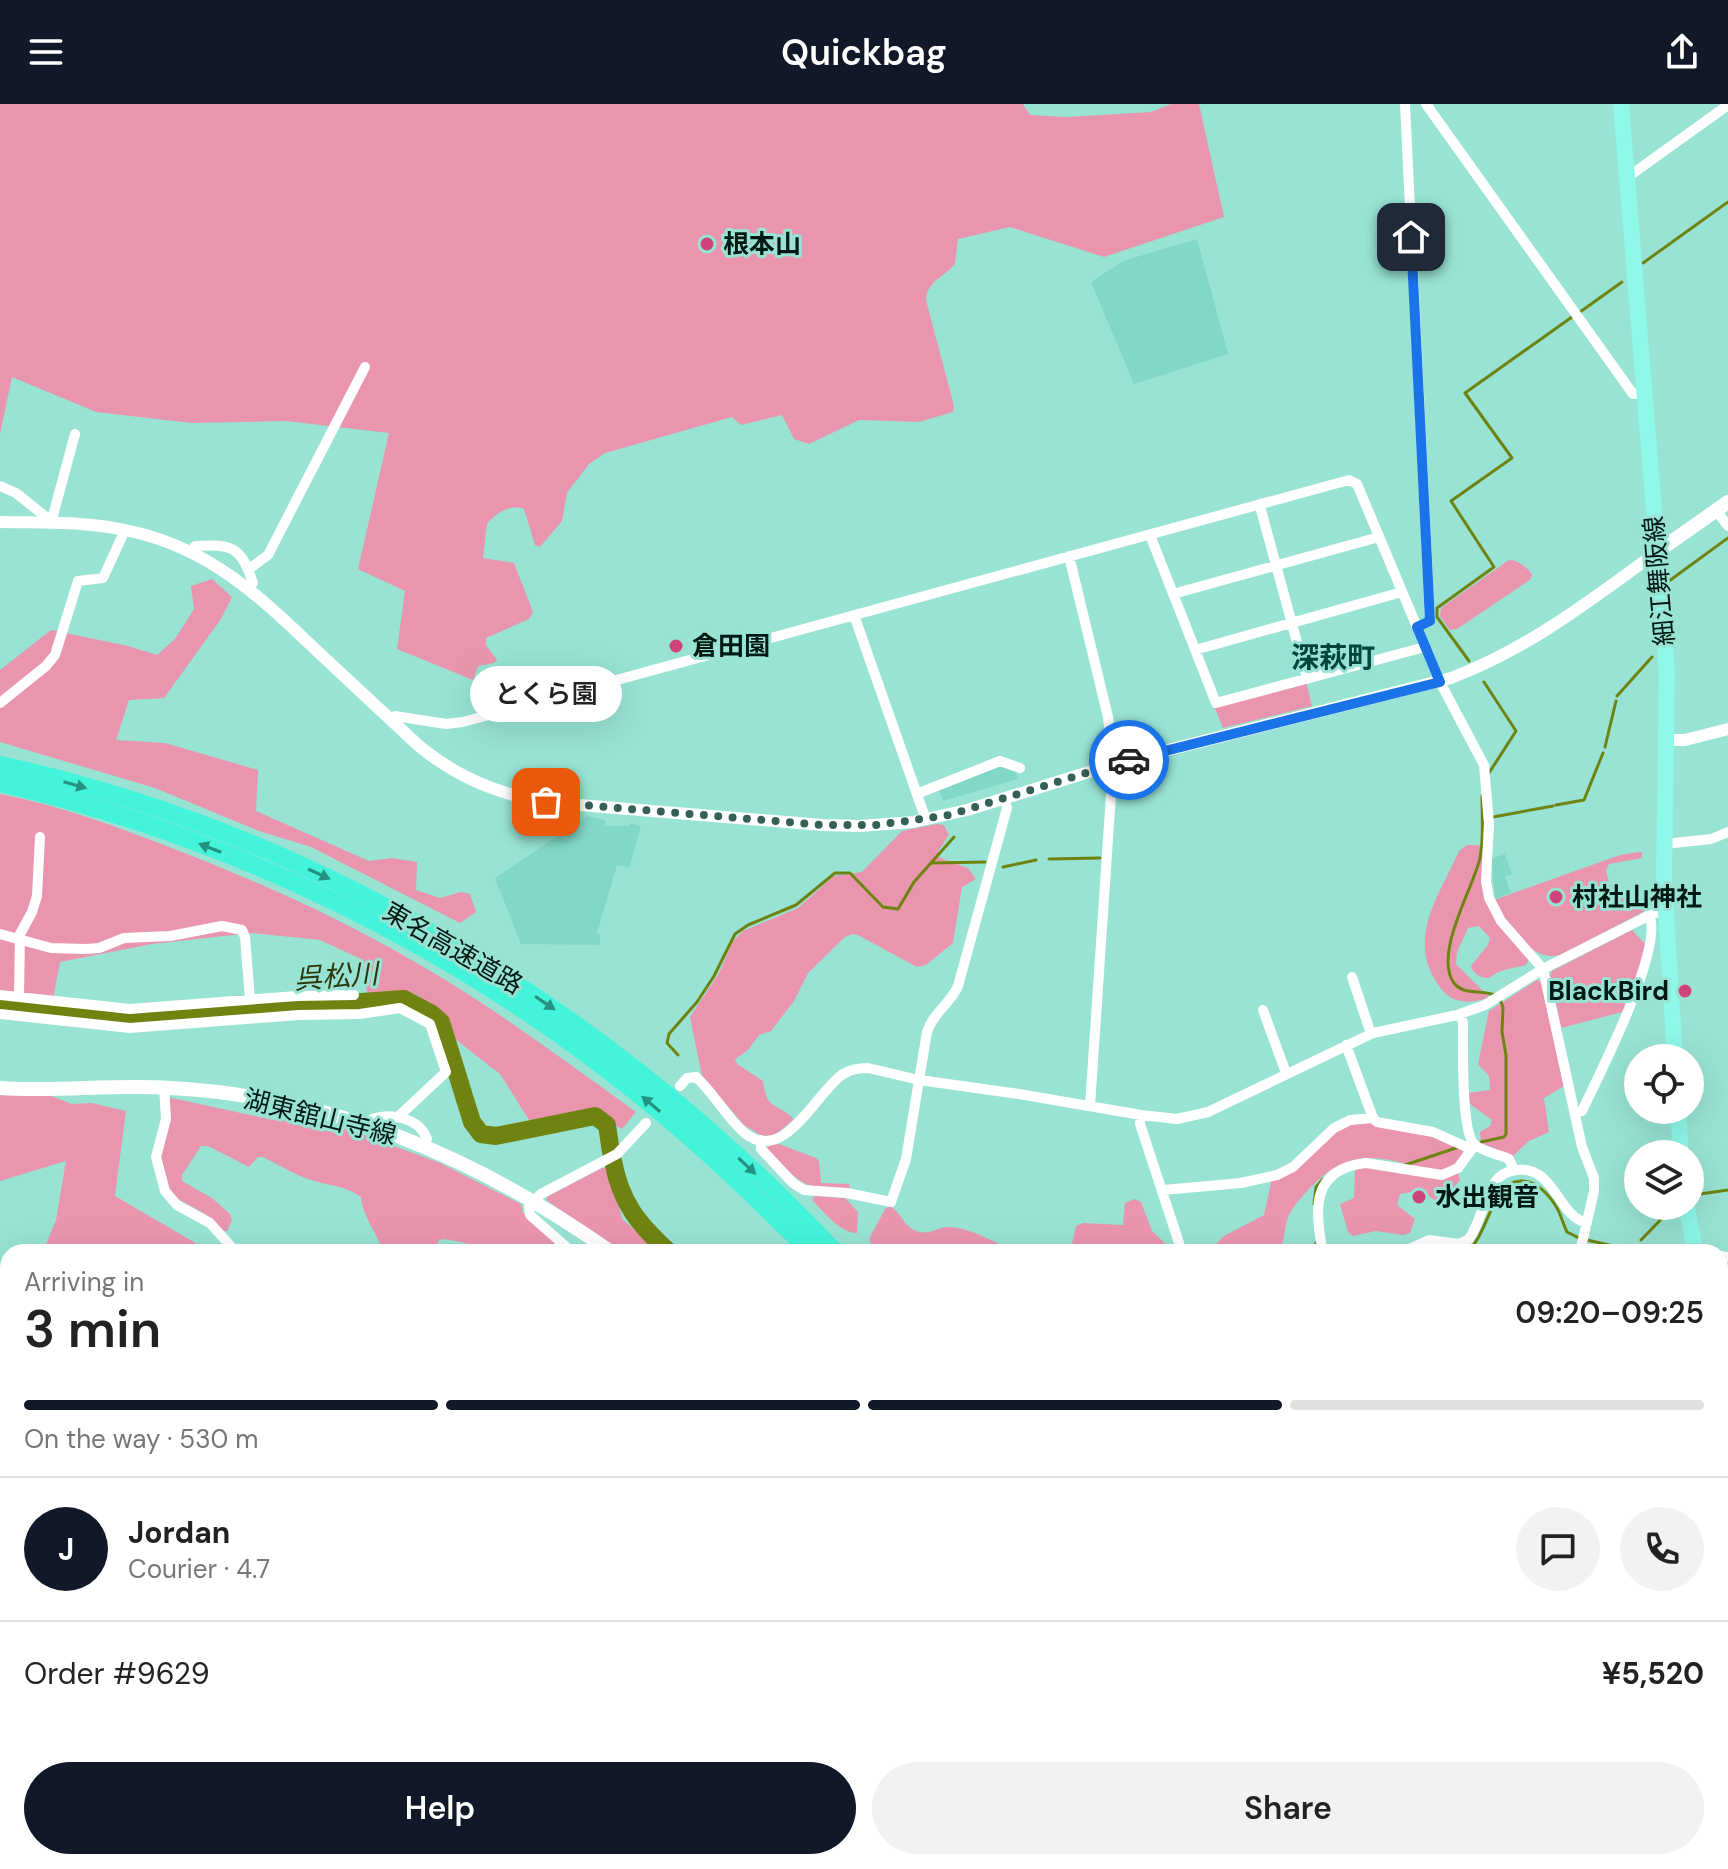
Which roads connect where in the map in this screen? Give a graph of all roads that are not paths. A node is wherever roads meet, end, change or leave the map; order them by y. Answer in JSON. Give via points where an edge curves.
{"nodes":[{"id":1,"x":1405,"y":104,"type":"edge"},
{"id":2,"x":1426,"y":104,"type":"edge"},
{"id":3,"x":1621,"y":104,"type":"edge"},
{"id":4,"x":1728,"y":105,"type":"edge"},
{"id":5,"x":1626,"y":174,"type":"junction"},
{"id":6,"x":365,"y":367,"type":"dead end"},
{"id":7,"x":1643,"y":393,"type":"junction"},
{"id":8,"x":75,"y":434,"type":"dead end"},
{"id":9,"x":0,"y":486,"type":"edge"},
{"id":10,"x":1722,"y":506,"type":"edge"},
{"id":11,"x":1261,"y":510,"type":"dead end"},
{"id":12,"x":51,"y":520,"type":"junction"},
{"id":13,"x":0,"y":522,"type":"edge"},
{"id":14,"x":1728,"y":526,"type":"edge"},
{"id":15,"x":125,"y":530,"type":"junction"},
{"id":16,"x":1379,"y":537,"type":"junction"},
{"id":17,"x":1152,"y":540,"type":"dead end"},
{"id":18,"x":192,"y":552,"type":"junction"},
{"id":19,"x":1657,"y":552,"type":"junction"},
{"id":20,"x":1069,"y":556,"type":"junction"},
{"id":21,"x":1276,"y":566,"type":"junction"},
{"id":22,"x":249,"y":569,"type":"junction"},
{"id":23,"x":249,"y":588,"type":"junction"},
{"id":24,"x":1402,"y":592,"type":"junction"},
{"id":25,"x":1173,"y":594,"type":"junction"},
{"id":26,"x":854,"y":615,"type":"junction"},
{"id":27,"x":1292,"y":623,"type":"junction"},
{"id":28,"x":1417,"y":627,"type":"junction"},
{"id":29,"x":1425,"y":647,"type":"junction"},
{"id":30,"x":1195,"y":650,"type":"junction"},
{"id":31,"x":1307,"y":679,"type":"junction"},
{"id":32,"x":1440,"y":682,"type":"junction"},
{"id":33,"x":0,"y":703,"type":"edge"},
{"id":34,"x":391,"y":720,"type":"junction"},
{"id":35,"x":1728,"y":729,"type":"edge"},
{"id":36,"x":1667,"y":740,"type":"junction"},
{"id":37,"x":0,"y":765,"type":"edge"},
{"id":38,"x":1113,"y":765,"type":"junction"},
{"id":39,"x":1020,"y":768,"type":"dead end"},
{"id":40,"x":0,"y":783,"type":"edge"},
{"id":41,"x":919,"y":793,"type":"junction"},
{"id":42,"x":1004,"y":799,"type":"junction"},
{"id":43,"x":926,"y":820,"type":"junction"},
{"id":44,"x":1728,"y":832,"type":"edge"},
{"id":45,"x":40,"y":837,"type":"dead end"},
{"id":46,"x":1665,"y":844,"type":"junction"},
{"id":47,"x":1657,"y":914,"type":"junction"},
{"id":48,"x":0,"y":934,"type":"edge"},
{"id":49,"x":20,"y":940,"type":"junction"},
{"id":50,"x":1543,"y":969,"type":"junction"},
{"id":51,"x":1352,"y":977,"type":"dead end"},
{"id":52,"x":0,"y":995,"type":"edge"},
{"id":53,"x":354,"y":995,"type":"dead end"},
{"id":54,"x":19,"y":997,"type":"junction"},
{"id":55,"x":250,"y":999,"type":"junction"},
{"id":56,"x":166,"y":1007,"type":"junction"},
{"id":57,"x":1263,"y":1010,"type":"dead end"},
{"id":58,"x":0,"y":1014,"type":"edge"},
{"id":59,"x":1460,"y":1014,"type":"junction"},
{"id":60,"x":168,"y":1024,"type":"junction"},
{"id":61,"x":1371,"y":1034,"type":"junction"},
{"id":62,"x":1673,"y":1044,"type":"edge"},
{"id":63,"x":1346,"y":1045,"type":"junction"},
{"id":64,"x":1286,"y":1073,"type":"junction"},
{"id":65,"x":919,"y":1080,"type":"junction"},
{"id":66,"x":680,"y":1086,"type":"dead end"},
{"id":67,"x":164,"y":1087,"type":"junction"},
{"id":68,"x":0,"y":1088,"type":"edge"},
{"id":69,"x":1090,"y":1106,"type":"junction"},
{"id":70,"x":1575,"y":1113,"type":"junction"},
{"id":71,"x":1141,"y":1115,"type":"junction"},
{"id":72,"x":399,"y":1116,"type":"junction"},
{"id":73,"x":1373,"y":1118,"type":"junction"},
{"id":74,"x":646,"y":1123,"type":"dead end"},
{"id":75,"x":370,"y":1126,"type":"junction"},
{"id":76,"x":761,"y":1140,"type":"junction"},
{"id":77,"x":424,"y":1146,"type":"junction"},
{"id":78,"x":1473,"y":1147,"type":"junction"},
{"id":79,"x":1514,"y":1170,"type":"junction"},
{"id":80,"x":1163,"y":1190,"type":"junction"},
{"id":81,"x":533,"y":1200,"type":"junction"},
{"id":82,"x":1689,"y":1220,"type":"edge"},
{"id":83,"x":1587,"y":1223,"type":"junction"},
{"id":84,"x":229,"y":1244,"type":"edge"},
{"id":85,"x":563,"y":1244,"type":"edge"},
{"id":86,"x":599,"y":1244,"type":"edge"},
{"id":87,"x":803,"y":1244,"type":"edge"},
{"id":88,"x":827,"y":1244,"type":"edge"},
{"id":89,"x":1180,"y":1244,"type":"edge"},
{"id":90,"x":1322,"y":1244,"type":"edge"},
{"id":91,"x":1420,"y":1244,"type":"edge"},
{"id":92,"x":1459,"y":1244,"type":"edge"},
{"id":93,"x":1459,"y":1244,"type":"edge"},
{"id":94,"x":1582,"y":1244,"type":"edge"},
{"id":95,"x":1694,"y":1244,"type":"edge"}],
"edges":[{"from":1,"to":28,"type":"street","via":[[1430,621]]},
{"from":2,"to":7,"type":"street","via":[[1633,394]]},
{"from":3,"to":5,"type":"main road","name":"細江舞阪線"},
{"from":4,"to":5,"type":"street"},
{"from":5,"to":7,"type":"main road","name":"細江舞阪線"},
{"from":6,"to":22,"type":"street","via":[[268,555]]},
{"from":7,"to":19,"type":"main road","name":"細江舞阪線"},
{"from":8,"to":12,"type":"street"},
{"from":9,"to":12,"type":"street"},
{"from":10,"to":14,"type":"street"},
{"from":10,"to":19,"type":"main road"},
{"from":11,"to":21,"type":"street"},
{"from":12,"to":13,"type":"street"},
{"from":12,"to":15,"type":"street"},
{"from":15,"to":18,"type":"street"},
{"from":15,"to":33,"type":"street","via":[[103,578],[78,581],[51,661]]},
{"from":16,"to":20,"type":"street","via":[[1357,484],[1349,480]]},
{"from":16,"to":21,"type":"street"},
{"from":16,"to":24,"type":"street"},
{"from":17,"to":25,"type":"street"},
{"from":18,"to":22,"type":"street","via":[[195,546],[227,545]]},
{"from":18,"to":23,"type":"street"},
{"from":19,"to":32,"type":"street","via":[[1540,636]]},
{"from":19,"to":36,"type":"main road","name":"細江舞阪線"},
{"from":20,"to":26,"type":"street"},
{"from":20,"to":38,"type":"street","via":[[1108,717]]},
{"from":21,"to":25,"type":"street"},
{"from":21,"to":27,"type":"street"},
{"from":22,"to":23,"type":"street"},
{"from":23,"to":34,"type":"street"},
{"from":24,"to":27,"type":"street"},
{"from":24,"to":28,"type":"street"},
{"from":25,"to":30,"type":"street"},
{"from":26,"to":34,"type":"street","via":[[463,722],[395,716]]},
{"from":26,"to":41,"type":"street"},
{"from":27,"to":30,"type":"street"},
{"from":27,"to":31,"type":"street"},
{"from":28,"to":29,"type":"street"},
{"from":29,"to":31,"type":"street"},
{"from":29,"to":32,"type":"street"},
{"from":30,"to":31,"type":"street","via":[[1216,703]]},
{"from":32,"to":38,"type":"street"},
{"from":32,"to":50,"type":"street","via":[[1484,765],[1489,898],[1501,921]]},
{"from":34,"to":43,"type":"street","via":[[460,775],[539,801],[823,825]]},
{"from":35,"to":36,"type":"street"},
{"from":36,"to":46,"type":"main road","name":"細江舞阪線"},
{"from":37,"to":88,"type":"highway","name":"東名高速道路","one_way":true,"via":[[107,794],[258,847],[468,954],[647,1077]]},
{"from":38,"to":42,"type":"street"},
{"from":38,"to":69,"type":"street"},
{"from":39,"to":41,"type":"street","via":[[1000,761]]},
{"from":87,"to":40,"type":"highway","name":"東名高速道路","one_way":true,"via":[[636,1091],[529,1013],[447,962],[251,864],[101,810]]},
{"from":41,"to":43,"type":"street"},
{"from":42,"to":43,"type":"street"},
{"from":42,"to":65,"type":"street","via":[[1007,808],[958,986],[929,1026]]},
{"from":44,"to":46,"type":"street"},
{"from":45,"to":49,"type":"street","via":[[37,896]]},
{"from":46,"to":47,"type":"main road","name":"細江舞阪線"},
{"from":47,"to":50,"type":"street"},
{"from":47,"to":62,"type":"main road","name":"細江舞阪線"},
{"from":47,"to":70,"type":"street","via":[[1630,1009],[1582,1111]]},
{"from":48,"to":49,"type":"street"},
{"from":49,"to":54,"type":"street"},
{"from":49,"to":55,"type":"street","via":[[51,948],[93,949],[124,938],[233,926],[245,937]]},
{"from":50,"to":59,"type":"street","via":[[1498,998]]},
{"from":50,"to":70,"type":"street"},
{"from":51,"to":61,"type":"street"},
{"from":52,"to":54,"type":"street"},
{"from":53,"to":55,"type":"street"},
{"from":54,"to":56,"type":"street","via":[[108,1008]]},
{"from":55,"to":56,"type":"street"},
{"from":56,"to":60,"type":"street"},
{"from":57,"to":64,"type":"street"},
{"from":58,"to":60,"type":"street","via":[[106,1027]]},
{"from":59,"to":61,"type":"street"},
{"from":59,"to":78,"type":"street","via":[[1464,1098]]},
{"from":60,"to":72,"type":"street","via":[[407,1010],[433,1028],[446,1072]]},
{"from":61,"to":63,"type":"street"},
{"from":63,"to":64,"type":"street"},
{"from":63,"to":73,"type":"street"},
{"from":64,"to":71,"type":"street","via":[[1198,1116]]},
{"from":65,"to":69,"type":"street"},
{"from":65,"to":76,"type":"street","via":[[868,1068],[850,1070],[790,1131]]},
{"from":65,"to":76,"type":"street","via":[[906,1159],[891,1202],[852,1194],[804,1194],[761,1149]]},
{"from":66,"to":76,"type":"street","via":[[696,1077],[746,1134]]},
{"from":67,"to":68,"type":"main road","name":"湖東舘山寺線"},
{"from":67,"to":75,"type":"main road","name":"湖東舘山寺線","via":[[267,1100]]},
{"from":67,"to":84,"type":"street","via":[[165,1126],[156,1157],[165,1191],[177,1205],[210,1223]]},
{"from":69,"to":71,"type":"street"},
{"from":70,"to":83,"type":"street","via":[[1594,1178]]},
{"from":71,"to":80,"type":"street"},
{"from":72,"to":75,"type":"street","via":[[372,1119]]},
{"from":72,"to":77,"type":"street","via":[[423,1129]]},
{"from":73,"to":78,"type":"street"},
{"from":73,"to":80,"type":"street","via":[[1334,1128],[1293,1167],[1277,1175]]},
{"from":74,"to":81,"type":"street","via":[[617,1154]]},
{"from":75,"to":77,"type":"main road","name":"湖東舘山寺線"},
{"from":77,"to":81,"type":"main road","name":"湖東舘山寺線"},
{"from":78,"to":79,"type":"street","via":[[1509,1159]]},
{"from":78,"to":90,"type":"street","via":[[1458,1168],[1446,1174],[1366,1163],[1338,1173],[1319,1195]]},
{"from":79,"to":83,"type":"street","via":[[1531,1171],[1548,1181],[1576,1218]]},
{"from":79,"to":93,"type":"street","via":[[1495,1182],[1469,1239]]},
{"from":80,"to":89,"type":"street"},
{"from":81,"to":85,"type":"street","via":[[528,1212]]},
{"from":81,"to":86,"type":"main road","name":"湖東舘山寺線"},
{"from":82,"to":95,"type":"main road"},
{"from":83,"to":94,"type":"street"},
{"from":91,"to":92,"type":"street"}]}
